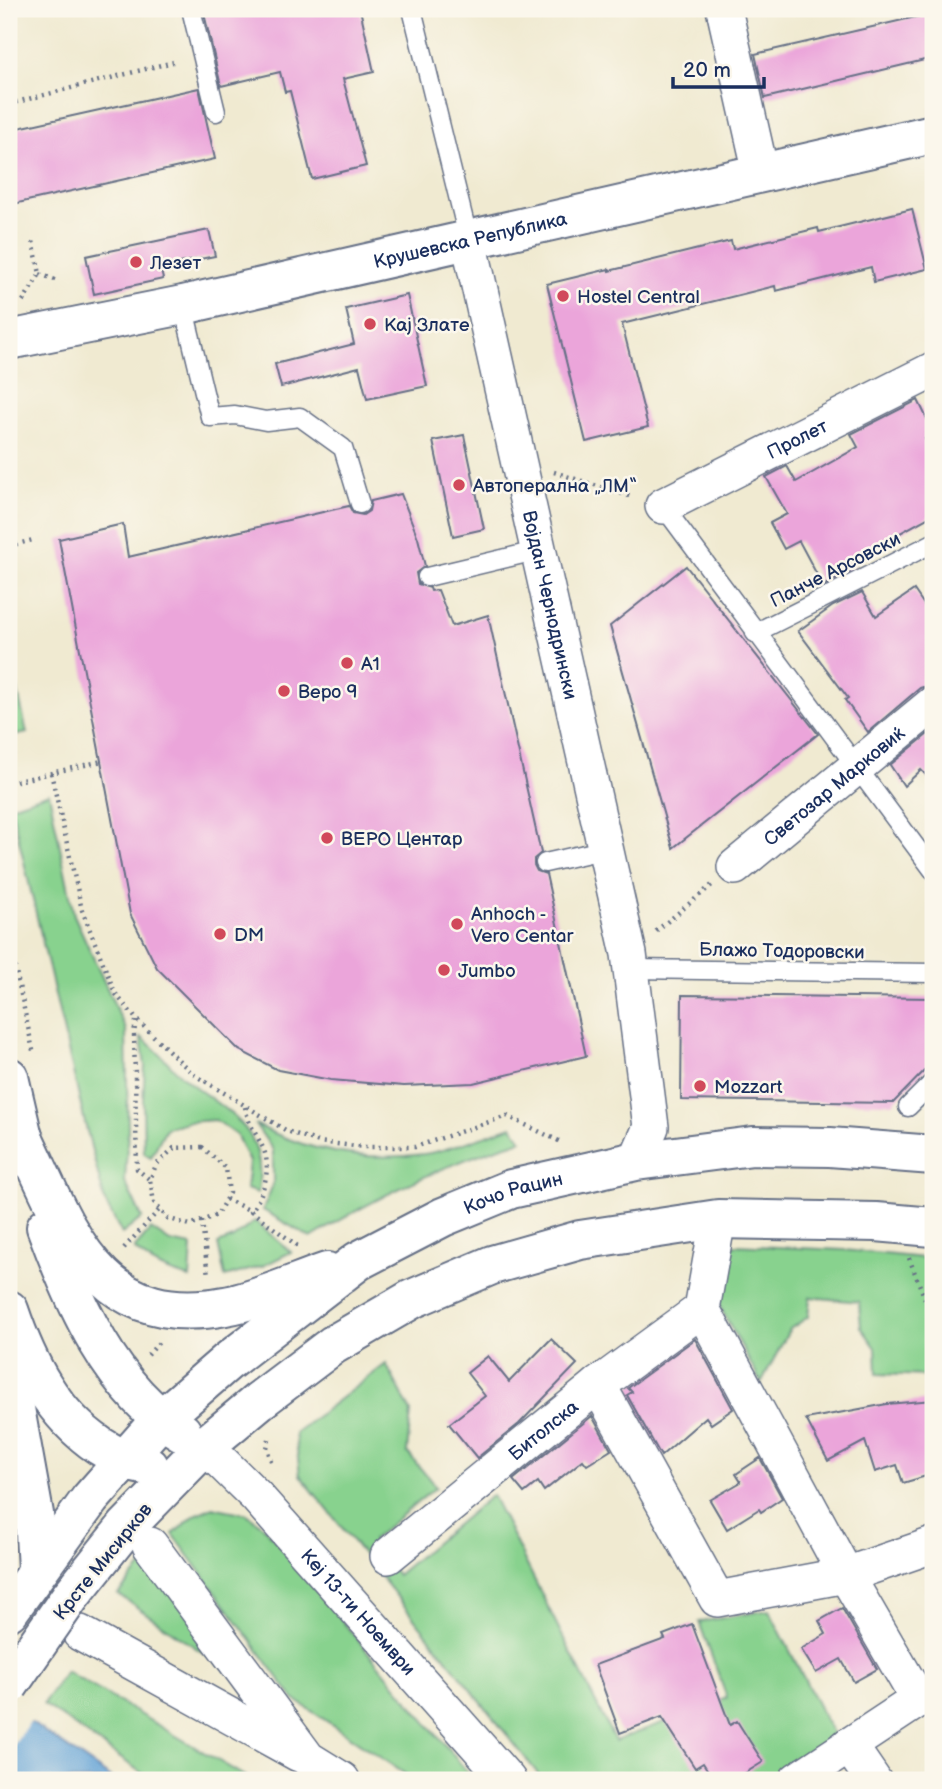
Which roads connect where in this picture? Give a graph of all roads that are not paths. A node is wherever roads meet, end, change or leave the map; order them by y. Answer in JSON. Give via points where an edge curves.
{"nodes":[{"id":1,"x":191,"y":9,"type":"edge"},
{"id":2,"x":412,"y":9,"type":"edge"},
{"id":3,"x":724,"y":9,"type":"edge"},
{"id":4,"x":216,"y":111,"type":"dead end"},
{"id":5,"x":933,"y":134,"type":"edge"},
{"id":6,"x":761,"y":173,"type":"junction"},
{"id":7,"x":469,"y":241,"type":"junction"},
{"id":8,"x":183,"y":305,"type":"junction"},
{"id":9,"x":15,"y":323,"type":"edge"},
{"id":10,"x":933,"y":370,"type":"edge"},
{"id":11,"x":360,"y":504,"type":"dead end"},
{"id":12,"x":663,"y":506,"type":"joint"},
{"id":13,"x":933,"y":543,"type":"edge"},
{"id":14,"x":540,"y":550,"type":"junction"},
{"id":15,"x":427,"y":577,"type":"dead end"},
{"id":16,"x":755,"y":633,"type":"junction"},
{"id":17,"x":933,"y":704,"type":"edge"},
{"id":18,"x":856,"y":765,"type":"junction"},
{"id":19,"x":607,"y":849,"type":"junction"},
{"id":20,"x":545,"y":863,"type":"dead end"},
{"id":21,"x":734,"y":867,"type":"road end"},
{"id":22,"x":933,"y":870,"type":"edge"},
{"id":23,"x":629,"y":961,"type":"junction"},
{"id":24,"x":933,"y":973,"type":"edge"},
{"id":25,"x":23,"y":1073,"type":"edge"},
{"id":26,"x":933,"y":1082,"type":"edge"},
{"id":27,"x":908,"y":1107,"type":"dead end"},
{"id":28,"x":22,"y":1135,"type":"junction"},
{"id":29,"x":933,"y":1155,"type":"edge"},
{"id":30,"x":636,"y":1161,"type":"junction"},
{"id":31,"x":719,"y":1219,"type":"junction"},
{"id":32,"x":919,"y":1237,"type":"edge"},
{"id":33,"x":358,"y":1261,"type":"junction"},
{"id":34,"x":702,"y":1309,"type":"junction"},
{"id":35,"x":9,"y":1310,"type":"edge"},
{"id":36,"x":9,"y":1375,"type":"edge"},
{"id":37,"x":597,"y":1385,"type":"junction"},
{"id":38,"x":160,"y":1420,"type":"junction"},
{"id":39,"x":197,"y":1453,"type":"junction"},
{"id":40,"x":135,"y":1463,"type":"junction"},
{"id":41,"x":138,"y":1536,"type":"junction"},
{"id":42,"x":933,"y":1545,"type":"edge"},
{"id":43,"x":388,"y":1556,"type":"dead end"},
{"id":44,"x":37,"y":1570,"type":"junction"},
{"id":45,"x":846,"y":1575,"type":"junction"},
{"id":46,"x":9,"y":1612,"type":"edge"},
{"id":47,"x":80,"y":1633,"type":"dead end"},
{"id":48,"x":9,"y":1685,"type":"edge"},
{"id":49,"x":926,"y":1695,"type":"edge"},
{"id":50,"x":849,"y":1745,"type":"junction"},
{"id":51,"x":308,"y":1759,"type":"junction"},
{"id":52,"x":342,"y":1780,"type":"edge"},
{"id":53,"x":508,"y":1780,"type":"edge"},
{"id":54,"x":797,"y":1780,"type":"edge"},
{"id":55,"x":873,"y":1780,"type":"edge"}],
"edges":[{"from":1,"to":4,"type":"lane"},
{"from":2,"to":7,"type":"lane","name":"Војдан Чернодрински"},
{"from":3,"to":6,"type":"street"},
{"from":5,"to":6,"type":"street","name":"Крушевска Република"},
{"from":6,"to":7,"type":"street","name":"Крушевска Република"},
{"from":7,"to":8,"type":"street","name":"Крушевска Република"},
{"from":7,"to":14,"type":"street","name":"Војдан Чернодрински"},
{"from":8,"to":9,"type":"street","name":"Крушевска Република"},
{"from":8,"to":11,"type":"lane","via":[[210,417],[235,415],[266,421],[300,417],[343,448]]},
{"from":10,"to":12,"type":"street","name":"Пролет"},
{"from":12,"to":16,"type":"lane"},
{"from":13,"to":16,"type":"lane","name":"Панче Арсовски"},
{"from":14,"to":15,"type":"lane"},
{"from":14,"to":19,"type":"street","name":"Војдан Чернодрински"},
{"from":16,"to":18,"type":"lane"},
{"from":17,"to":18,"type":"street","name":"Светозар Марковиќ"},
{"from":18,"to":21,"type":"street","name":"Светозар Марковиќ"},
{"from":18,"to":22,"type":"lane"},
{"from":19,"to":20,"type":"lane"},
{"from":19,"to":23,"type":"street","name":"Војдан Чернодрински"},
{"from":23,"to":24,"type":"lane","name":"Блажо Тодоровски"},
{"from":23,"to":30,"type":"street","name":"Војдан Чернодрински","via":[[651,1127]]},
{"from":25,"to":28,"type":"street"},
{"from":26,"to":27,"type":"lane"},
{"from":28,"to":33,"type":"street","via":[[78,1246],[110,1283],[142,1303],[185,1311],[228,1306]]},
{"from":28,"to":38,"type":"street","via":[[47,1228],[80,1311],[125,1382]]},
{"from":29,"to":30,"type":"street","name":"Кочо Рацин","via":[[753,1146]]},
{"from":30,"to":33,"type":"street","name":"Кочо Рацин","via":[[511,1189],[443,1217]]},
{"from":31,"to":32,"type":"street","via":[[876,1222]]},
{"from":31,"to":34,"type":"street"},
{"from":31,"to":39,"type":"street","via":[[580,1240],[492,1265],[412,1299],[333,1345]]},
{"from":33,"to":38,"type":"street","name":"Кочо Рацин"},
{"from":34,"to":37,"type":"street","name":"Битолска"},
{"from":34,"to":45,"type":"street"},
{"from":35,"to":40,"type":"street","via":[[30,1364],[52,1399],[84,1434]]},
{"from":36,"to":44,"type":"street","via":[[34,1514]]},
{"from":37,"to":43,"type":"street","name":"Битолска"},
{"from":37,"to":45,"type":"street","via":[[717,1599]]},
{"from":38,"to":39,"type":"street"},
{"from":38,"to":40,"type":"street"},
{"from":39,"to":40,"type":"street","via":[[176,1464]]},
{"from":39,"to":41,"type":"street","name":"Крсте Мисирков"},
{"from":39,"to":53,"type":"street","name":"Кеј 13-ти Ноември","via":[[256,1496]]},
{"from":40,"to":41,"type":"street"},
{"from":40,"to":44,"type":"street","via":[[90,1499]]},
{"from":41,"to":48,"type":"street","name":"Крсте Мисирков","bridge":true,"via":[[70,1597]]},
{"from":41,"to":51,"type":"street"},
{"from":42,"to":45,"type":"street"},
{"from":44,"to":46,"type":"street"},
{"from":45,"to":49,"type":"street"},
{"from":47,"to":51,"type":"street"},
{"from":49,"to":50,"type":"street"},
{"from":50,"to":54,"type":"street"},
{"from":50,"to":55,"type":"street"},
{"from":51,"to":52,"type":"street"}]}
